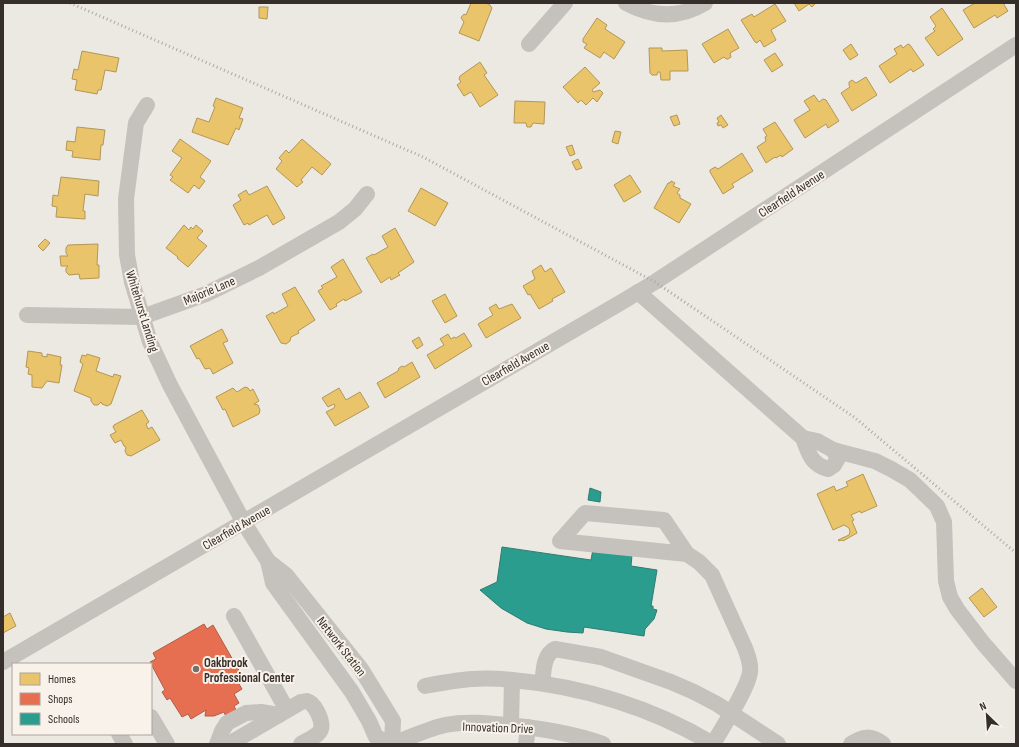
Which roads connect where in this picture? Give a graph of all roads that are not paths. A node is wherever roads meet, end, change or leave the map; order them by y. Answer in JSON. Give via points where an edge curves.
{"nodes":[{"id":1,"x":565,"y":3,"type":"edge"},
{"id":2,"x":626,"y":3,"type":"edge"},
{"id":3,"x":705,"y":3,"type":"edge"},
{"id":4,"x":529,"y":44,"type":"dead end"},
{"id":5,"x":1016,"y":46,"type":"edge"},
{"id":6,"x":147,"y":105,"type":"dead end"},
{"id":7,"x":367,"y":194,"type":"dead end"},
{"id":8,"x":638,"y":292,"type":"junction"},
{"id":9,"x":27,"y":315,"type":"dead end"},
{"id":10,"x":142,"y":317,"type":"junction"},
{"id":11,"x":244,"y":523,"type":"junction"},
{"id":12,"x":687,"y":554,"type":"junction"},
{"id":13,"x":268,"y":561,"type":"junction"},
{"id":14,"x":234,"y":616,"type":"dead end"},
{"id":15,"x":3,"y":662,"type":"edge"},
{"id":16,"x":512,"y":680,"type":"junction"},
{"id":17,"x":1016,"y":681,"type":"edge"},
{"id":18,"x":542,"y":683,"type":"junction"},
{"id":19,"x":425,"y":686,"type":"dead end"},
{"id":20,"x":283,"y":712,"type":"junction"},
{"id":21,"x":730,"y":713,"type":"junction"},
{"id":22,"x":152,"y":719,"type":"edge"},
{"id":23,"x":511,"y":726,"type":"junction"},
{"id":24,"x":528,"y":727,"type":"junction"},
{"id":25,"x":120,"y":735,"type":"edge"},
{"id":26,"x":125,"y":744,"type":"edge"},
{"id":27,"x":167,"y":744,"type":"edge"},
{"id":28,"x":217,"y":744,"type":"edge"},
{"id":29,"x":229,"y":744,"type":"edge"},
{"id":30,"x":301,"y":744,"type":"edge"},
{"id":31,"x":392,"y":744,"type":"edge"},
{"id":32,"x":526,"y":744,"type":"edge"},
{"id":33,"x":603,"y":744,"type":"edge"},
{"id":34,"x":713,"y":744,"type":"edge"},
{"id":35,"x":778,"y":744,"type":"edge"},
{"id":36,"x":851,"y":744,"type":"edge"},
{"id":37,"x":883,"y":744,"type":"edge"}],
"edges":[{"from":1,"to":4,"type":"street"},
{"from":2,"to":3,"type":"street","via":[[639,10],[670,15],[687,12]]},
{"from":5,"to":8,"type":"street","name":"Clearfield Avenue"},
{"from":6,"to":10,"type":"street","name":"Whitehurst Landing","via":[[136,123],[126,200],[127,255]]},
{"from":7,"to":10,"type":"street","name":"Majorie Lane","via":[[355,209],[339,222],[259,268],[206,294]]},
{"from":8,"to":11,"type":"street","name":"Clearfield Avenue"},
{"from":8,"to":17,"type":"street","via":[[803,438],[817,441],[833,450],[875,461],[891,469],[910,480],[937,506],[944,522],[946,581],[950,597],[957,610]]},
{"from":9,"to":10,"type":"street","name":"Majorie Lane"},
{"from":10,"to":11,"type":"street","name":"Whitehurst Landing","via":[[150,342],[170,385]]},
{"from":11,"to":13,"type":"street","name":"Network Station"},
{"from":11,"to":15,"type":"street","name":"Clearfield Avenue"},
{"from":12,"to":12,"type":"street","via":[[568,541],[560,541],[585,513],[664,520]]},
{"from":12,"to":21,"type":"street","via":[[712,575],[747,655],[750,673]]},
{"from":13,"to":31,"type":"street","name":"Network Station","via":[[273,583],[352,692],[376,737]]},
{"from":13,"to":31,"type":"street","name":"Network Station","via":[[286,575],[361,669],[393,721]]},
{"from":14,"to":20,"type":"street"},
{"from":16,"to":18,"type":"street"},
{"from":16,"to":19,"type":"street","via":[[491,677]]},
{"from":16,"to":23,"type":"street"},
{"from":18,"to":21,"type":"street","via":[[546,657],[555,649],[601,658],[647,673],[694,692]]},
{"from":18,"to":34,"type":"street","via":[[590,692],[627,704]]},
{"from":20,"to":28,"type":"street","via":[[246,713],[228,724]]},
{"from":20,"to":29,"type":"street"},
{"from":20,"to":30,"type":"street","via":[[301,702],[312,704],[321,721],[321,729]]},
{"from":21,"to":34,"type":"street"},
{"from":21,"to":35,"type":"street"},
{"from":22,"to":27,"type":"street"},
{"from":23,"to":24,"type":"street","name":"Innovation Drive"},
{"from":23,"to":31,"type":"street","name":"Innovation Drive","via":[[482,723],[446,725]]},
{"from":24,"to":32,"type":"street"},
{"from":24,"to":33,"type":"street","name":"Innovation Drive","via":[[587,738]]},
{"from":25,"to":26,"type":"street"},
{"from":36,"to":37,"type":"street","via":[[862,738],[876,738]]}]}
